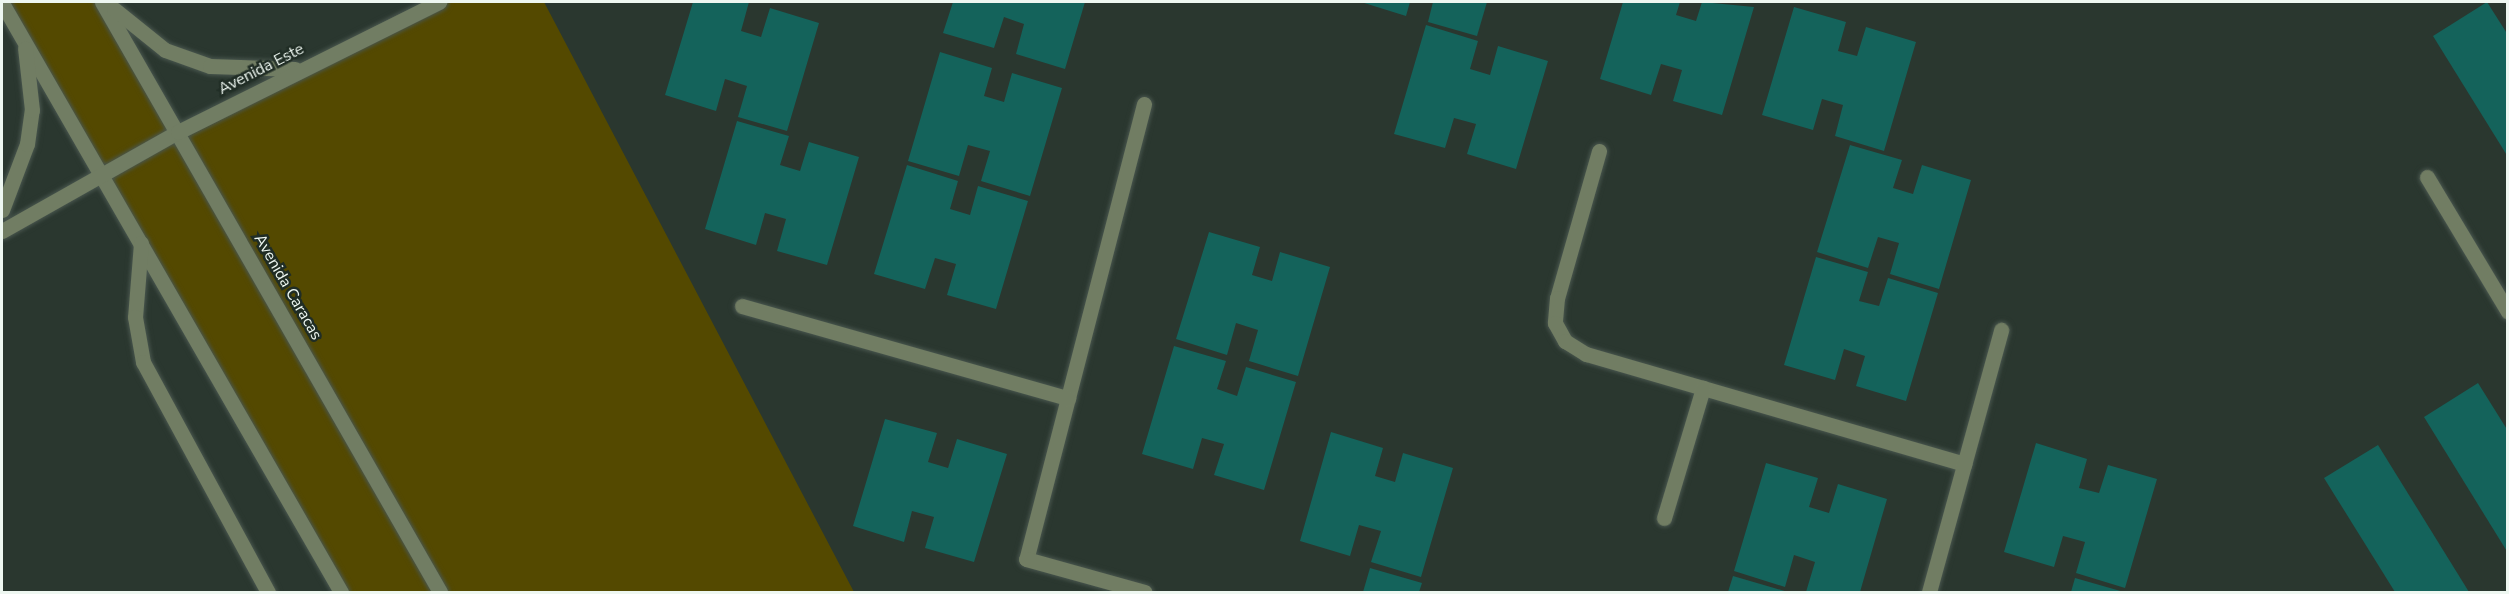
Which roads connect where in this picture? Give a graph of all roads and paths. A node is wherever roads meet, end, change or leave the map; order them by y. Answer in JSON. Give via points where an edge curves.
{"nodes":[{"id":1,"x":104,"y":2,"type":"edge"},
{"id":2,"x":439,"y":2,"type":"edge"},
{"id":3,"x":2,"y":3,"type":"edge"},
{"id":4,"x":23,"y":39,"type":"junction"},
{"id":5,"x":301,"y":69,"type":"junction"},
{"id":6,"x":1144,"y":104,"type":"dead end"},
{"id":7,"x":178,"y":132,"type":"junction"},
{"id":8,"x":1599,"y":151,"type":"dead end"},
{"id":9,"x":102,"y":173,"type":"junction"},
{"id":10,"x":2427,"y":177,"type":"dead end"},
{"id":11,"x":2,"y":210,"type":"edge"},
{"id":12,"x":2,"y":231,"type":"edge"},
{"id":13,"x":141,"y":243,"type":"junction"},
{"id":14,"x":742,"y":306,"type":"dead end"},
{"id":15,"x":2508,"y":312,"type":"edge"},
{"id":16,"x":2001,"y":330,"type":"dead end"},
{"id":17,"x":1703,"y":388,"type":"junction"},
{"id":18,"x":1068,"y":398,"type":"junction"},
{"id":19,"x":1964,"y":464,"type":"junction"},
{"id":20,"x":1664,"y":518,"type":"dead end"},
{"id":21,"x":268,"y":592,"type":"edge"},
{"id":22,"x":340,"y":592,"type":"edge"},
{"id":23,"x":440,"y":592,"type":"edge"},
{"id":24,"x":1145,"y":592,"type":"edge"},
{"id":25,"x":1929,"y":592,"type":"edge"}],
"edges":[{"from":1,"to":5,"type":"street","via":[[165,50],[210,66]]},
{"from":1,"to":7,"type":"street","name":"Avenida Caracas"},
{"from":2,"to":5,"type":"street","name":"Avenida Este"},
{"from":3,"to":4,"type":"street"},
{"from":4,"to":9,"type":"street"},
{"from":4,"to":11,"type":"street","via":[[32,110],[17,180]]},
{"from":5,"to":7,"type":"street","name":"Avenida Este"},
{"from":6,"to":18,"type":"street"},
{"from":7,"to":9,"type":"street","name":"Avenida Este"},
{"from":7,"to":23,"type":"street","name":"Avenida Caracas"},
{"from":8,"to":17,"type":"street","via":[[1555,323],[1565,341],[1586,354]]},
{"from":9,"to":12,"type":"street","name":"Avenida Este"},
{"from":9,"to":13,"type":"street"},
{"from":10,"to":15,"type":"street"},
{"from":13,"to":21,"type":"street","via":[[135,317],[143,362]]},
{"from":13,"to":22,"type":"street"},
{"from":14,"to":18,"type":"street"},
{"from":16,"to":19,"type":"street"},
{"from":17,"to":19,"type":"street"},
{"from":17,"to":20,"type":"street"},
{"from":18,"to":24,"type":"street","via":[[1026,559]]},
{"from":19,"to":25,"type":"street"}]}
